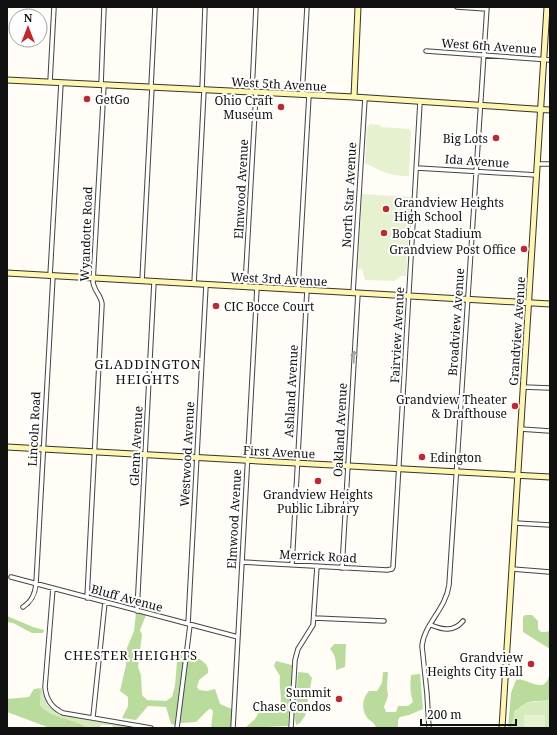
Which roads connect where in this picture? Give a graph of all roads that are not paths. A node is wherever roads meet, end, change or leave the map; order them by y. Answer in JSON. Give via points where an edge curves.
{"nodes":[{"id":1,"x":54,"y":7,"type":"edge"},
{"id":2,"x":104,"y":7,"type":"edge"},
{"id":3,"x":155,"y":7,"type":"edge"},
{"id":4,"x":206,"y":7,"type":"edge"},
{"id":5,"x":256,"y":7,"type":"edge"},
{"id":6,"x":307,"y":7,"type":"edge"},
{"id":7,"x":358,"y":7,"type":"edge"},
{"id":8,"x":457,"y":7,"type":"edge"},
{"id":9,"x":487,"y":8,"type":"edge"},
{"id":10,"x":548,"y":11,"type":"edge"},
{"id":11,"x":426,"y":51,"type":"dead end"},
{"id":12,"x":484,"y":55,"type":"junction"},
{"id":13,"x":544,"y":59,"type":"junction"},
{"id":14,"x":550,"y":60,"type":"edge"},
{"id":15,"x":7,"y":80,"type":"edge"},
{"id":16,"x":50,"y":82,"type":"junction"},
{"id":17,"x":61,"y":83,"type":"junction"},
{"id":18,"x":102,"y":85,"type":"junction"},
{"id":19,"x":152,"y":87,"type":"junction"},
{"id":20,"x":203,"y":90,"type":"junction"},
{"id":21,"x":254,"y":93,"type":"junction"},
{"id":22,"x":302,"y":95,"type":"junction"},
{"id":23,"x":309,"y":95,"type":"junction"},
{"id":24,"x":354,"y":98,"type":"junction"},
{"id":25,"x":365,"y":98,"type":"junction"},
{"id":26,"x":420,"y":102,"type":"junction"},
{"id":27,"x":480,"y":106,"type":"junction"},
{"id":28,"x":540,"y":110,"type":"junction"},
{"id":29,"x":550,"y":110,"type":"edge"},
{"id":30,"x":537,"y":164,"type":"junction"},
{"id":31,"x":550,"y":164,"type":"edge"},
{"id":32,"x":417,"y":168,"type":"junction"},
{"id":33,"x":476,"y":171,"type":"junction"},
{"id":34,"x":536,"y":175,"type":"junction"},
{"id":35,"x":7,"y":273,"type":"edge"},
{"id":36,"x":51,"y":276,"type":"junction"},
{"id":37,"x":93,"y":278,"type":"junction"},
{"id":38,"x":142,"y":281,"type":"junction"},
{"id":39,"x":154,"y":282,"type":"junction"},
{"id":40,"x":194,"y":284,"type":"junction"},
{"id":41,"x":206,"y":285,"type":"junction"},
{"id":42,"x":245,"y":287,"type":"junction"},
{"id":43,"x":257,"y":288,"type":"junction"},
{"id":44,"x":298,"y":290,"type":"junction"},
{"id":45,"x":307,"y":290,"type":"junction"},
{"id":46,"x":356,"y":293,"type":"junction"},
{"id":47,"x":409,"y":296,"type":"junction"},
{"id":48,"x":467,"y":299,"type":"junction"},
{"id":49,"x":528,"y":303,"type":"junction"},
{"id":50,"x":550,"y":304,"type":"edge"},
{"id":51,"x":523,"y":387,"type":"junction"},
{"id":52,"x":550,"y":388,"type":"edge"},
{"id":53,"x":520,"y":429,"type":"junction"},
{"id":54,"x":550,"y":431,"type":"edge"},
{"id":55,"x":7,"y":447,"type":"edge"},
{"id":56,"x":44,"y":449,"type":"junction"},
{"id":57,"x":94,"y":451,"type":"junction"},
{"id":58,"x":145,"y":454,"type":"junction"},
{"id":59,"x":196,"y":457,"type":"junction"},
{"id":60,"x":248,"y":460,"type":"junction"},
{"id":61,"x":297,"y":463,"type":"junction"},
{"id":62,"x":348,"y":466,"type":"junction"},
{"id":63,"x":399,"y":468,"type":"junction"},
{"id":64,"x":456,"y":472,"type":"junction"},
{"id":65,"x":518,"y":475,"type":"junction"},
{"id":66,"x":550,"y":477,"type":"edge"},
{"id":67,"x":515,"y":523,"type":"junction"},
{"id":68,"x":550,"y":525,"type":"edge"},
{"id":69,"x":242,"y":562,"type":"junction"},
{"id":70,"x":292,"y":565,"type":"junction"},
{"id":71,"x":317,"y":566,"type":"junction"},
{"id":72,"x":342,"y":568,"type":"junction"},
{"id":73,"x":392,"y":569,"type":"joint"},
{"id":74,"x":512,"y":569,"type":"junction"},
{"id":75,"x":550,"y":572,"type":"edge"},
{"id":76,"x":11,"y":577,"type":"dead end"},
{"id":77,"x":36,"y":584,"type":"junction"},
{"id":78,"x":53,"y":588,"type":"junction"},
{"id":79,"x":87,"y":598,"type":"junction"},
{"id":80,"x":105,"y":602,"type":"junction"},
{"id":81,"x":24,"y":607,"type":"dead end"},
{"id":82,"x":137,"y":611,"type":"junction"},
{"id":83,"x":314,"y":618,"type":"junction"},
{"id":84,"x":384,"y":621,"type":"dead end"},
{"id":85,"x":463,"y":622,"type":"dead end"},
{"id":86,"x":189,"y":624,"type":"junction"},
{"id":87,"x":431,"y":624,"type":"junction"},
{"id":88,"x":238,"y":638,"type":"junction"},
{"id":89,"x":93,"y":718,"type":"junction"},
{"id":90,"x":152,"y":728,"type":"edge"},
{"id":91,"x":177,"y":728,"type":"edge"},
{"id":92,"x":233,"y":728,"type":"edge"},
{"id":93,"x":290,"y":728,"type":"edge"},
{"id":94,"x":429,"y":728,"type":"edge"},
{"id":95,"x":502,"y":728,"type":"edge"}],
"edges":[{"from":1,"to":16,"type":"street"},
{"from":2,"to":18,"type":"street","name":"Wyandotte Road"},
{"from":3,"to":19,"type":"street"},
{"from":4,"to":20,"type":"street"},
{"from":5,"to":21,"type":"street","name":"Elmwood Avenue"},
{"from":6,"to":22,"type":"street"},
{"from":7,"to":24,"type":"street"},
{"from":8,"to":9,"type":"street"},
{"from":9,"to":12,"type":"street","name":"Broadview Avenue"},
{"from":10,"to":13,"type":"street","name":"Grandview Avenue"},
{"from":11,"to":12,"type":"street","name":"West 6th Avenue"},
{"from":12,"to":13,"type":"street","name":"West 6th Avenue"},
{"from":12,"to":27,"type":"street","name":"Broadview Avenue"},
{"from":13,"to":14,"type":"street","name":"West 6th Avenue"},
{"from":13,"to":28,"type":"street","name":"Grandview Avenue"},
{"from":15,"to":16,"type":"street","name":"West 5th Avenue"},
{"from":16,"to":17,"type":"street","name":"West 5th Avenue"},
{"from":17,"to":18,"type":"street","name":"West 5th Avenue"},
{"from":17,"to":36,"type":"street","name":"Lincoln Road"},
{"from":18,"to":19,"type":"street","name":"West 5th Avenue"},
{"from":18,"to":37,"type":"street","name":"Wyandotte Road"},
{"from":19,"to":20,"type":"street","name":"West 5th Avenue"},
{"from":19,"to":38,"type":"street"},
{"from":20,"to":21,"type":"street","name":"West 5th Avenue"},
{"from":20,"to":40,"type":"street"},
{"from":21,"to":22,"type":"street","name":"West 5th Avenue"},
{"from":21,"to":42,"type":"street","name":"Elmwood Avenue"},
{"from":22,"to":23,"type":"street","name":"West 5th Avenue"},
{"from":23,"to":24,"type":"street","name":"West 5th Avenue"},
{"from":23,"to":44,"type":"street"},
{"from":24,"to":25,"type":"street","name":"West 5th Avenue"},
{"from":25,"to":26,"type":"street","name":"West 5th Avenue"},
{"from":25,"to":46,"type":"street","name":"North Star Avenue"},
{"from":26,"to":27,"type":"street","name":"West 5th Avenue"},
{"from":26,"to":32,"type":"street","name":"Fairview Avenue"},
{"from":27,"to":28,"type":"street","name":"West 5th Avenue"},
{"from":27,"to":33,"type":"street","name":"Broadview Avenue"},
{"from":28,"to":29,"type":"street","name":"West 5th Avenue"},
{"from":28,"to":30,"type":"street","name":"Grandview Avenue"},
{"from":30,"to":31,"type":"street"},
{"from":30,"to":34,"type":"street","name":"Grandview Avenue"},
{"from":32,"to":33,"type":"street","name":"Ida Avenue"},
{"from":32,"to":47,"type":"street","name":"Fairview Avenue"},
{"from":33,"to":34,"type":"street","name":"Ida Avenue"},
{"from":33,"to":48,"type":"street","name":"Broadview Avenue"},
{"from":34,"to":49,"type":"street","name":"Grandview Avenue"},
{"from":35,"to":36,"type":"street","name":"West 3rd Avenue"},
{"from":36,"to":37,"type":"street","name":"West 3rd Avenue"},
{"from":36,"to":56,"type":"street","name":"Lincoln Road"},
{"from":37,"to":38,"type":"street","name":"West 3rd Avenue"},
{"from":37,"to":57,"type":"street","name":"Wyandotte Road","via":[[94,289],[102,299]]},
{"from":38,"to":39,"type":"street","name":"West 3rd Avenue"},
{"from":39,"to":40,"type":"street","name":"West 3rd Avenue"},
{"from":39,"to":58,"type":"street","name":"Glenn Avenue"},
{"from":40,"to":41,"type":"street","name":"West 3rd Avenue"},
{"from":41,"to":42,"type":"street","name":"West 3rd Avenue"},
{"from":41,"to":59,"type":"street","name":"Westwood Avenue"},
{"from":42,"to":43,"type":"street","name":"West 3rd Avenue"},
{"from":43,"to":44,"type":"street","name":"West 3rd Avenue"},
{"from":43,"to":60,"type":"street","name":"Elmwood Avenue"},
{"from":44,"to":45,"type":"street","name":"West 3rd Avenue"},
{"from":45,"to":46,"type":"street","name":"West 3rd Avenue"},
{"from":45,"to":61,"type":"street","name":"Ashland Avenue"},
{"from":46,"to":47,"type":"street","name":"West 3rd Avenue"},
{"from":62,"to":46,"type":"street","name":"Oakland Avenue","one_way":true},
{"from":47,"to":48,"type":"street","name":"West 3rd Avenue"},
{"from":47,"to":63,"type":"street","name":"Fairview Avenue"},
{"from":48,"to":49,"type":"street","name":"West 3rd Avenue"},
{"from":48,"to":64,"type":"street","name":"Broadview Avenue"},
{"from":49,"to":50,"type":"street","name":"West 3rd Avenue"},
{"from":49,"to":51,"type":"street","name":"Grandview Avenue"},
{"from":51,"to":52,"type":"street"},
{"from":51,"to":53,"type":"street","name":"Grandview Avenue"},
{"from":53,"to":54,"type":"street"},
{"from":53,"to":65,"type":"street","name":"Grandview Avenue"},
{"from":55,"to":56,"type":"street","name":"First Avenue"},
{"from":56,"to":57,"type":"street","name":"First Avenue"},
{"from":56,"to":77,"type":"street","name":"Lincoln Road"},
{"from":57,"to":58,"type":"street","name":"First Avenue"},
{"from":57,"to":79,"type":"street","name":"Wyandotte Road"},
{"from":58,"to":59,"type":"street","name":"First Avenue"},
{"from":58,"to":82,"type":"street","name":"Glenn Avenue"},
{"from":59,"to":60,"type":"street","name":"First Avenue"},
{"from":59,"to":86,"type":"street","name":"Westwood Avenue"},
{"from":60,"to":61,"type":"street","name":"First Avenue"},
{"from":60,"to":69,"type":"street","name":"Elmwood Avenue"},
{"from":61,"to":62,"type":"street","name":"First Avenue"},
{"from":61,"to":70,"type":"street","name":"Ashland Avenue"},
{"from":62,"to":63,"type":"street","name":"First Avenue"},
{"from":62,"to":72,"type":"street","name":"Oakland Avenue"},
{"from":63,"to":64,"type":"street","name":"First Avenue"},
{"from":63,"to":73,"type":"street","name":"Fairview Avenue"},
{"from":64,"to":65,"type":"street","name":"First Avenue"},
{"from":64,"to":87,"type":"street","name":"Broadview Avenue","via":[[448,592]]},
{"from":65,"to":66,"type":"street","name":"First Avenue"},
{"from":65,"to":67,"type":"street","name":"Grandview Avenue"},
{"from":67,"to":68,"type":"street"},
{"from":67,"to":74,"type":"street","name":"Grandview Avenue"},
{"from":69,"to":70,"type":"street","name":"Merrick Road"},
{"from":69,"to":88,"type":"street","name":"Elmwood Avenue"},
{"from":70,"to":71,"type":"street","name":"Merrick Road"},
{"from":71,"to":72,"type":"street","name":"Merrick Road"},
{"from":71,"to":83,"type":"street"},
{"from":72,"to":73,"type":"street","name":"Merrick Road"},
{"from":74,"to":75,"type":"street"},
{"from":74,"to":95,"type":"street","name":"Grandview Avenue"},
{"from":76,"to":77,"type":"street","name":"Bluff Avenue"},
{"from":77,"to":78,"type":"street","name":"Bluff Avenue"},
{"from":77,"to":81,"type":"street","name":"Lincoln Road","via":[[35,593]]},
{"from":78,"to":79,"type":"street","name":"Bluff Avenue"},
{"from":78,"to":89,"type":"street","via":[[45,687],[47,697],[51,704],[63,713]]},
{"from":79,"to":80,"type":"street","name":"Bluff Avenue"},
{"from":80,"to":82,"type":"street","name":"Bluff Avenue"},
{"from":80,"to":89,"type":"street"},
{"from":82,"to":86,"type":"street","name":"Bluff Avenue"},
{"from":83,"to":84,"type":"street"},
{"from":83,"to":93,"type":"street","via":[[311,630],[296,654]]},
{"from":85,"to":87,"type":"street","via":[[454,629]]},
{"from":86,"to":88,"type":"street","name":"Bluff Avenue"},
{"from":86,"to":91,"type":"street","name":"Westwood Avenue"},
{"from":87,"to":94,"type":"street","name":"Broadview Avenue","via":[[422,646]]},
{"from":88,"to":92,"type":"street","name":"Elmwood Avenue"},
{"from":89,"to":90,"type":"street"}]}
